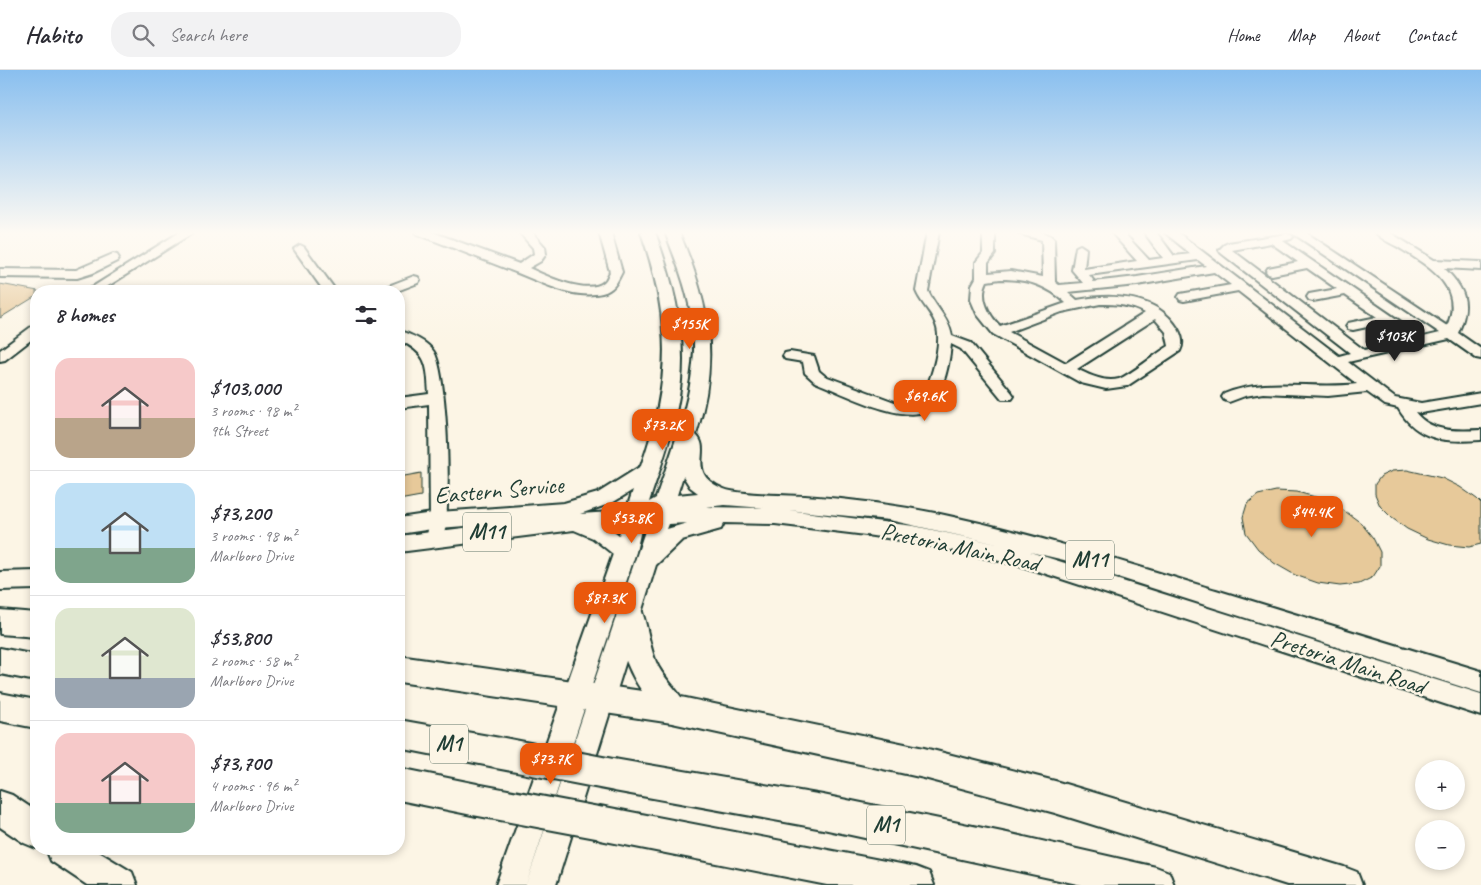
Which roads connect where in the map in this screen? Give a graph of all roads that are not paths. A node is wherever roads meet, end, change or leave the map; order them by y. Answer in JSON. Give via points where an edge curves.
{"nodes":[{"id":1,"x":89,"y":270,"type":"edge"},
{"id":2,"x":126,"y":270,"type":"edge"},
{"id":3,"x":137,"y":270,"type":"edge"},
{"id":4,"x":315,"y":270,"type":"edge"},
{"id":5,"x":523,"y":270,"type":"edge"},
{"id":6,"x":615,"y":270,"type":"edge"},
{"id":7,"x":661,"y":270,"type":"edge"},
{"id":8,"x":686,"y":270,"type":"edge"},
{"id":9,"x":925,"y":270,"type":"edge"},
{"id":10,"x":982,"y":270,"type":"edge"},
{"id":11,"x":1056,"y":270,"type":"edge"},
{"id":12,"x":1078,"y":270,"type":"edge"},
{"id":13,"x":1102,"y":270,"type":"edge"},
{"id":14,"x":1248,"y":270,"type":"edge"},
{"id":15,"x":1277,"y":270,"type":"edge"},
{"id":16,"x":1317,"y":270,"type":"edge"},
{"id":17,"x":1348,"y":270,"type":"edge"},
{"id":18,"x":1438,"y":270,"type":"edge"},
{"id":19,"x":1220,"y":271,"type":"junction"},
{"id":20,"x":1272,"y":271,"type":"dead end"},
{"id":21,"x":0,"y":273,"type":"edge"},
{"id":22,"x":1080,"y":273,"type":"junction"},
{"id":23,"x":982,"y":278,"type":"junction"},
{"id":24,"x":414,"y":280,"type":"dead end"},
{"id":25,"x":1104,"y":284,"type":"junction"},
{"id":26,"x":102,"y":285,"type":"edge"},
{"id":27,"x":115,"y":285,"type":"edge"},
{"id":28,"x":326,"y":285,"type":"edge"},
{"id":29,"x":402,"y":285,"type":"edge"},
{"id":30,"x":1240,"y":287,"type":"junction"},
{"id":31,"x":1347,"y":291,"type":"junction"},
{"id":32,"x":1062,"y":294,"type":"junction"},
{"id":33,"x":1184,"y":297,"type":"dead end"},
{"id":34,"x":1313,"y":297,"type":"dead end"},
{"id":35,"x":1155,"y":313,"type":"junction"},
{"id":36,"x":1388,"y":319,"type":"junction"},
{"id":37,"x":1353,"y":326,"type":"dead end"},
{"id":38,"x":998,"y":330,"type":"junction"},
{"id":39,"x":30,"y":334,"type":"edge"},
{"id":40,"x":1450,"y":335,"type":"junction"},
{"id":41,"x":405,"y":338,"type":"edge"},
{"id":42,"x":945,"y":338,"type":"junction"},
{"id":43,"x":1421,"y":342,"type":"junction"},
{"id":44,"x":30,"y":347,"type":"edge"},
{"id":45,"x":1361,"y":355,"type":"junction"},
{"id":46,"x":1481,"y":355,"type":"edge"},
{"id":47,"x":790,"y":356,"type":"dead end"},
{"id":48,"x":0,"y":357,"type":"edge"},
{"id":49,"x":1335,"y":360,"type":"junction"},
{"id":50,"x":0,"y":370,"type":"edge"},
{"id":51,"x":1067,"y":370,"type":"junction"},
{"id":52,"x":1369,"y":387,"type":"junction"},
{"id":53,"x":1006,"y":396,"type":"dead end"},
{"id":54,"x":1229,"y":396,"type":"dead end"},
{"id":55,"x":437,"y":398,"type":"junction"},
{"id":56,"x":1481,"y":398,"type":"edge"},
{"id":57,"x":405,"y":402,"type":"edge"},
{"id":58,"x":1404,"y":406,"type":"junction"},
{"id":59,"x":690,"y":425,"type":"junction"},
{"id":60,"x":1481,"y":435,"type":"edge"},
{"id":61,"x":650,"y":470,"type":"junction"},
{"id":62,"x":725,"y":498,"type":"junction"},
{"id":63,"x":661,"y":511,"type":"junction"},
{"id":64,"x":635,"y":513,"type":"junction"},
{"id":65,"x":745,"y":514,"type":"junction"},
{"id":66,"x":570,"y":516,"type":"junction"},
{"id":67,"x":405,"y":527,"type":"edge"},
{"id":68,"x":437,"y":530,"type":"junction"},
{"id":69,"x":405,"y":542,"type":"edge"},
{"id":70,"x":636,"y":557,"type":"junction"},
{"id":71,"x":30,"y":580,"type":"edge"},
{"id":72,"x":0,"y":581,"type":"edge"},
{"id":73,"x":629,"y":613,"type":"junction"},
{"id":74,"x":0,"y":622,"type":"edge"},
{"id":75,"x":30,"y":624,"type":"edge"},
{"id":76,"x":0,"y":661,"type":"edge"},
{"id":77,"x":30,"y":667,"type":"edge"},
{"id":78,"x":405,"y":670,"type":"edge"},
{"id":79,"x":1481,"y":682,"type":"edge"},
{"id":80,"x":589,"y":697,"type":"junction"},
{"id":81,"x":1481,"y":705,"type":"edge"},
{"id":82,"x":0,"y":707,"type":"edge"},
{"id":83,"x":672,"y":709,"type":"junction"},
{"id":84,"x":30,"y":713,"type":"edge"},
{"id":85,"x":405,"y":735,"type":"edge"},
{"id":86,"x":405,"y":785,"type":"edge"},
{"id":87,"x":0,"y":808,"type":"edge"},
{"id":88,"x":30,"y":827,"type":"edge"},
{"id":89,"x":72,"y":855,"type":"edge"},
{"id":90,"x":119,"y":885,"type":"edge"},
{"id":91,"x":511,"y":885,"type":"edge"},
{"id":92,"x":541,"y":885,"type":"edge"},
{"id":93,"x":916,"y":885,"type":"edge"},
{"id":94,"x":1156,"y":885,"type":"edge"},
{"id":95,"x":1344,"y":885,"type":"edge"}],
"edges":[{"from":1,"to":21,"type":"lane","via":[[77,274]]},
{"from":2,"to":26,"type":"street"},
{"from":3,"to":27,"type":"street"},
{"from":4,"to":28,"type":"street"},
{"from":5,"to":6,"type":"street","via":[[571,290],[587,291],[612,282]]},
{"from":7,"to":61,"type":"main road","via":[[669,295],[674,339],[669,398]]},
{"from":8,"to":59,"type":"main road","via":[[695,296],[701,338],[698,387]]},
{"from":9,"to":42,"type":"street","via":[[924,295],[944,327]]},
{"from":10,"to":23,"type":"street"},
{"from":11,"to":32,"type":"street"},
{"from":12,"to":22,"type":"street"},
{"from":13,"to":22,"type":"lane"},
{"from":14,"to":45,"type":"street"},
{"from":15,"to":20,"type":"street"},
{"from":16,"to":31,"type":"street"},
{"from":17,"to":40,"type":"street"},
{"from":18,"to":40,"type":"street","via":[[1459,300],[1458,318]]},
{"from":19,"to":25,"type":"street"},
{"from":19,"to":30,"type":"street"},
{"from":19,"to":32,"type":"street"},
{"from":22,"to":25,"type":"street","via":[[1086,280]]},
{"from":23,"to":32,"type":"street","via":[[1003,275]]},
{"from":23,"to":38,"type":"street","via":[[979,282],[979,308]]},
{"from":24,"to":29,"type":"street"},
{"from":25,"to":32,"type":"street"},
{"from":30,"to":33,"type":"street"},
{"from":30,"to":49,"type":"street"},
{"from":31,"to":34,"type":"street"},
{"from":31,"to":36,"type":"street"},
{"from":32,"to":35,"type":"street","via":[[1094,301],[1135,304]]},
{"from":32,"to":38,"type":"street"},
{"from":35,"to":51,"type":"street"},
{"from":35,"to":51,"type":"street","via":[[1171,328],[1175,348],[1129,378],[1114,384],[1094,382]]},
{"from":36,"to":37,"type":"street"},
{"from":36,"to":43,"type":"street"},
{"from":38,"to":51,"type":"street"},
{"from":39,"to":48,"type":"street"},
{"from":40,"to":43,"type":"street"},
{"from":40,"to":46,"type":"street"},
{"from":41,"to":55,"type":"street","via":[[420,346],[433,360]]},
{"from":42,"to":47,"type":"street","via":[[930,398],[923,407],[908,411],[816,378],[809,359]]},
{"from":42,"to":53,"type":"street","via":[[966,346]]},
{"from":43,"to":45,"type":"street"},
{"from":44,"to":50,"type":"street"},
{"from":45,"to":49,"type":"street"},
{"from":49,"to":52,"type":"street"},
{"from":52,"to":54,"type":"street","via":[[1322,391],[1249,388]]},
{"from":52,"to":58,"type":"street","via":[[1390,402]]},
{"from":55,"to":57,"type":"street"},
{"from":55,"to":68,"type":"street"},
{"from":56,"to":58,"type":"street","via":[[1420,408]]},
{"from":58,"to":60,"type":"street","via":[[1412,421],[1432,433]]},
{"from":59,"to":62,"type":"main road","via":[[692,476],[702,488]]},
{"from":59,"to":63,"type":"main road"},
{"from":61,"to":64,"type":"main road"},
{"from":61,"to":66,"type":"main road"},
{"from":62,"to":63,"type":"main road","name":"Pretoria Main Road","number":"M11"},
{"from":62,"to":79,"type":"main road","name":"Pretoria Main Road","number":"M11","via":[[889,512],[1013,538]]},
{"from":63,"to":64,"type":"main road","name":"Eastern Service","number":"M11"},
{"from":63,"to":65,"type":"main road","name":"Pretoria Main Road","number":"M11","via":[[685,515]]},
{"from":63,"to":70,"type":"main road"},
{"from":64,"to":66,"type":"main road","name":"Eastern Service","number":"M11"},
{"from":64,"to":70,"type":"main road"},
{"from":65,"to":70,"type":"main road","via":[[682,530]]},
{"from":65,"to":81,"type":"main road","name":"Pretoria Main Road","number":"M11","via":[[904,532],[1022,558]]},
{"from":66,"to":68,"type":"main road","name":"Eastern Service","number":"M11"},
{"from":66,"to":70,"type":"main road","via":[[601,532]]},
{"from":67,"to":68,"type":"main road","name":"Eastern Service","number":"M11"},
{"from":68,"to":69,"type":"main road","name":"Eastern Service","number":"M11"},
{"from":70,"to":73,"type":"main road"},
{"from":70,"to":80,"type":"main road"},
{"from":71,"to":72,"type":"main road"},
{"from":73,"to":80,"type":"main road"},
{"from":73,"to":83,"type":"highway","via":[[644,670]]},
{"from":74,"to":75,"type":"highway"},
{"from":76,"to":77,"type":"highway"},
{"from":78,"to":80,"type":"highway"},
{"from":80,"to":83,"type":"highway"},
{"from":80,"to":91,"type":"main road"},
{"from":80,"to":92,"type":"main road"},
{"from":82,"to":84,"type":"highway"},
{"from":83,"to":95,"type":"highway","via":[[924,764],[1045,795]]},
{"from":85,"to":94,"type":"highway","number":"M1","bridge":true,"via":[[823,812]]},
{"from":86,"to":93,"type":"highway","number":"M1","bridge":true},
{"from":87,"to":88,"type":"highway"},
{"from":89,"to":90,"type":"highway"}]}
